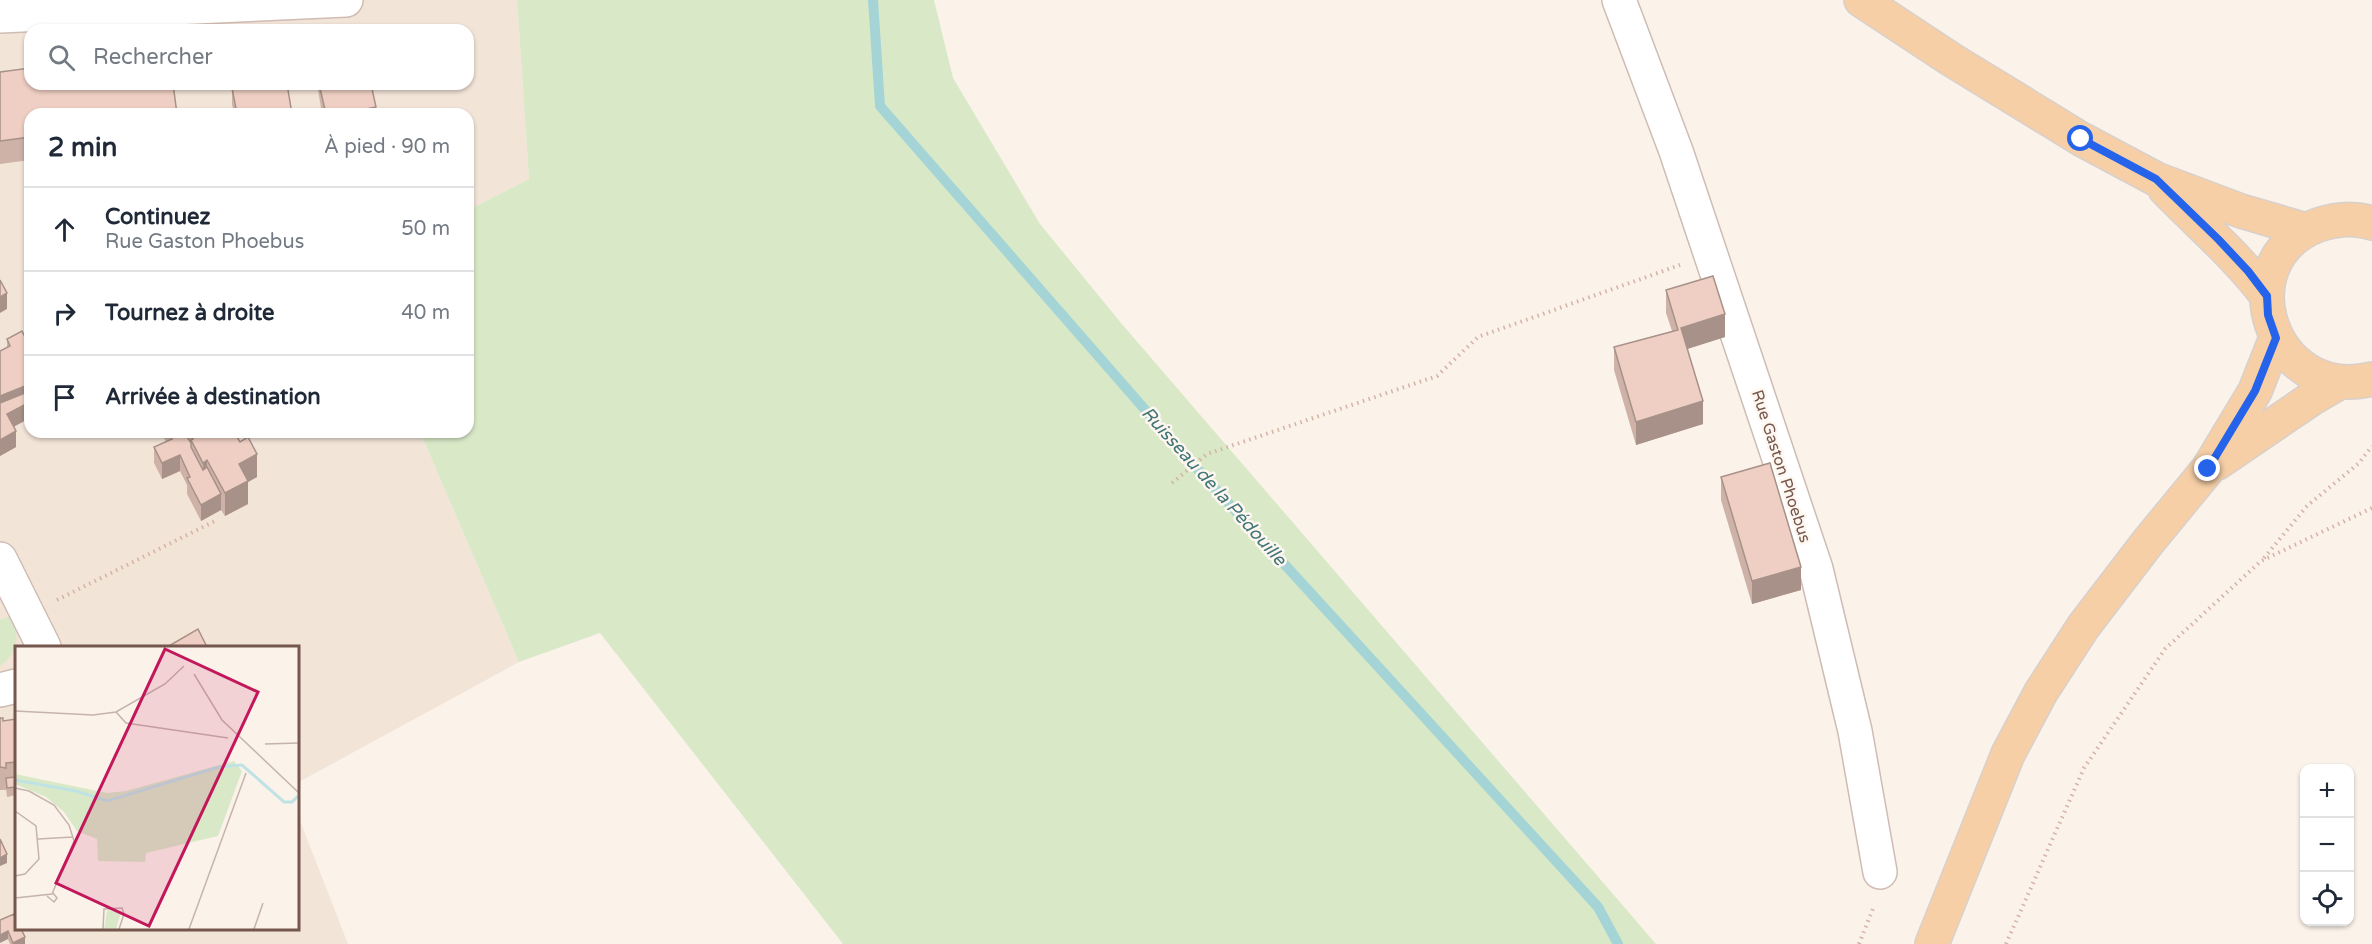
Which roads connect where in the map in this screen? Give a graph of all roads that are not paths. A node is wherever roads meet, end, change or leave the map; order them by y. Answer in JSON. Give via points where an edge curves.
{"nodes":[{"id":1,"x":346,"y":0,"type":"edge"},
{"id":2,"x":1619,"y":0,"type":"edge"},
{"id":3,"x":1861,"y":0,"type":"edge"},
{"id":4,"x":0,"y":16,"type":"edge"},
{"id":5,"x":2156,"y":179,"type":"junction"},
{"id":6,"x":2369,"y":219,"type":"edge"},
{"id":7,"x":2306,"y":230,"type":"junction"},
{"id":8,"x":2267,"y":296,"type":"junction"},
{"id":9,"x":2276,"y":338,"type":"junction"},
{"id":10,"x":2372,"y":379,"type":"edge"},
{"id":11,"x":2340,"y":382,"type":"junction"},
{"id":12,"x":2208,"y":469,"type":"junction"},
{"id":13,"x":0,"y":558,"type":"edge"},
{"id":14,"x":44,"y":646,"type":"edge"},
{"id":15,"x":15,"y":686,"type":"edge"},
{"id":16,"x":0,"y":690,"type":"edge"},
{"id":17,"x":1880,"y":872,"type":"road end"},
{"id":18,"x":1932,"y":944,"type":"edge"}],
"edges":[{"from":1,"to":4,"type":"street"},
{"from":2,"to":17,"type":"street","name":"Rue Gaston Phoebus","via":[[1712,254],[1816,569],[1855,731]]},
{"from":3,"to":5,"type":"main road","via":[[2081,139]]},
{"from":5,"to":7,"type":"main road"},
{"from":5,"to":8,"type":"main road","via":[[2226,247]]},
{"from":6,"to":7,"type":"main road","via":[[2334,219]]},
{"from":7,"to":8,"type":"main road","via":[[2285,249],[2273,269]]},
{"from":8,"to":9,"type":"main road","via":[[2268,315]]},
{"from":9,"to":11,"type":"main road","via":[[2289,357],[2304,369]]},
{"from":9,"to":12,"type":"main road","via":[[2255,391]]},
{"from":10,"to":11,"type":"main road"},
{"from":11,"to":12,"type":"main road"},
{"from":12,"to":18,"type":"main road","via":[[2083,627],[2041,692],[2008,754]]},
{"from":13,"to":14,"type":"street"},
{"from":15,"to":16,"type":"street"}]}
